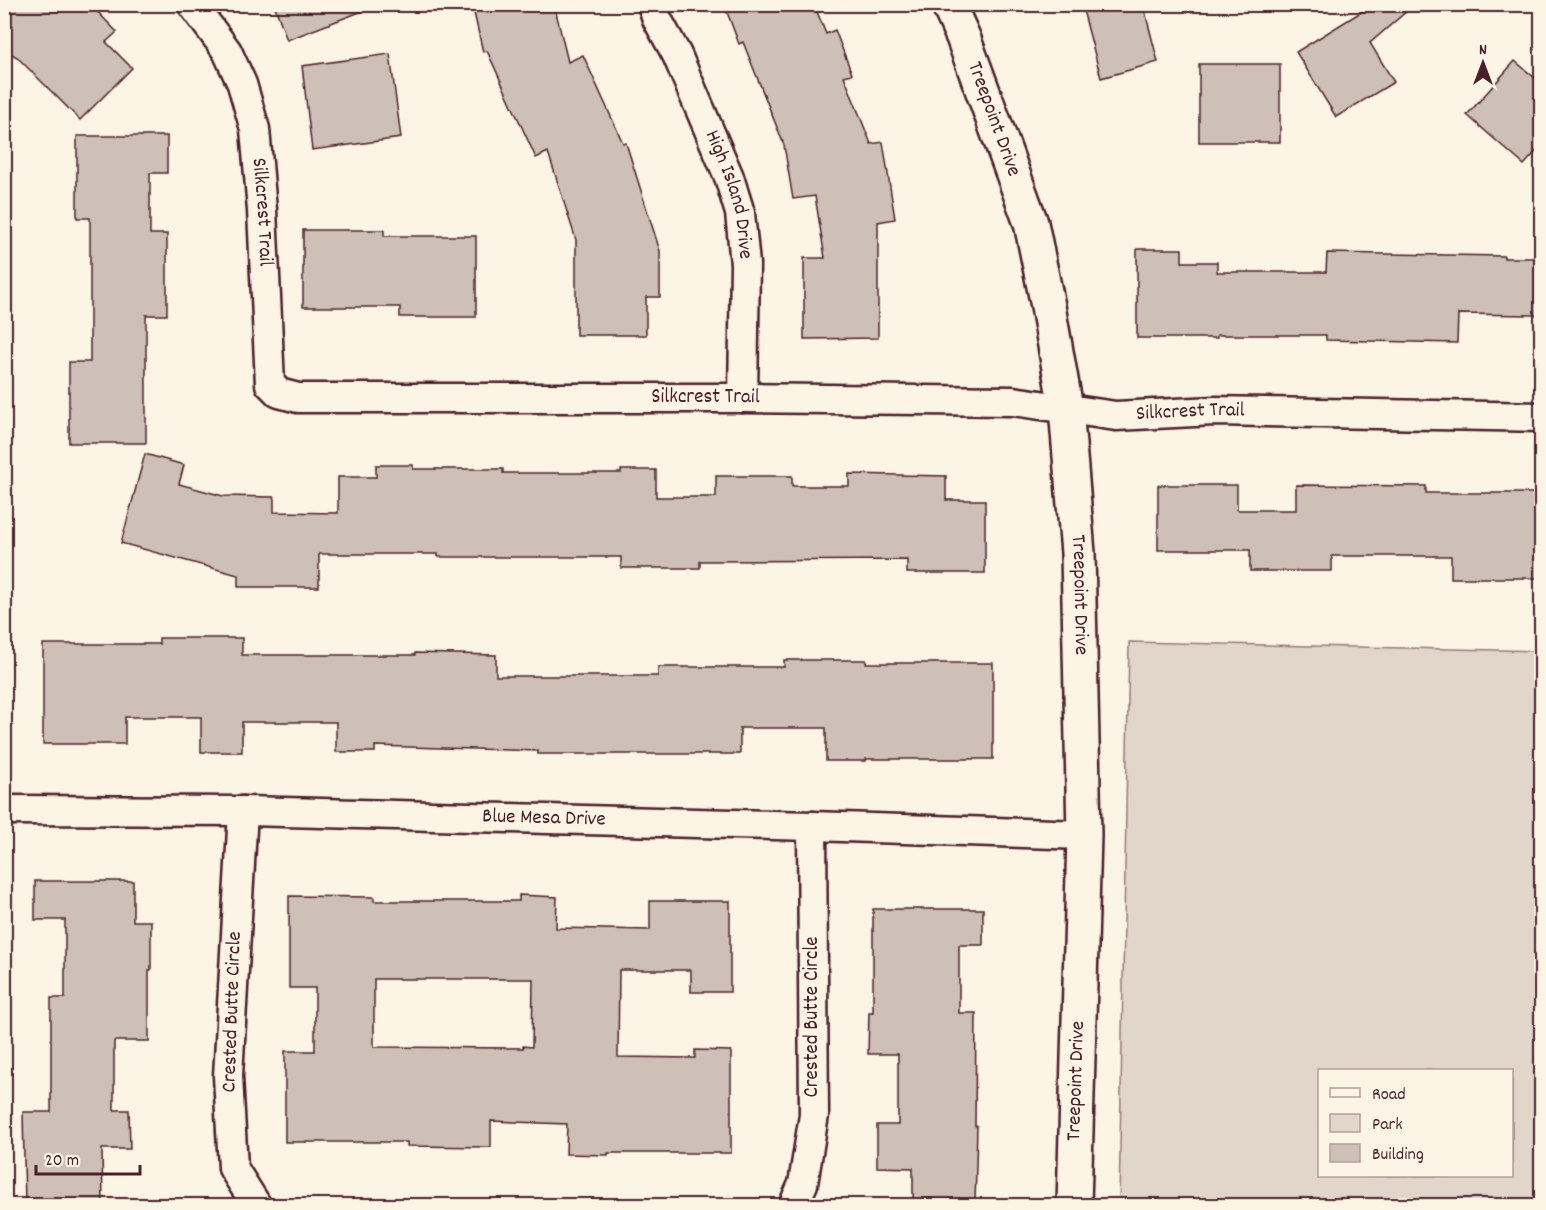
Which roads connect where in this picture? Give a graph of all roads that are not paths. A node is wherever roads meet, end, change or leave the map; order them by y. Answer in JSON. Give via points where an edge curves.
{"nodes":[{"id":1,"x":192,"y":4,"type":"edge"},
{"id":2,"x":652,"y":4,"type":"edge"},
{"id":3,"x":948,"y":4,"type":"edge"},
{"id":4,"x":743,"y":398,"type":"junction"},
{"id":5,"x":1066,"y":408,"type":"junction"},
{"id":6,"x":1542,"y":417,"type":"edge"},
{"id":7,"x":4,"y":810,"type":"edge"},
{"id":8,"x":243,"y":811,"type":"junction"},
{"id":9,"x":812,"y":826,"type":"junction"},
{"id":10,"x":1084,"y":836,"type":"junction"},
{"id":11,"x":257,"y":1206,"type":"edge"},
{"id":12,"x":793,"y":1206,"type":"edge"},
{"id":13,"x":1074,"y":1206,"type":"edge"}],
"edges":[{"from":1,"to":4,"type":"street","name":"Silkcrest Trail","via":[[227,51],[255,129],[270,384],[279,393],[298,398]]},
{"from":2,"to":4,"type":"street","name":"High Island Drive","via":[[725,167],[740,213],[745,264]]},
{"from":3,"to":5,"type":"street","name":"Treepoint Drive","via":[[1031,223]]},
{"from":4,"to":5,"type":"street","name":"Silkcrest Trail","via":[[1013,401]]},
{"from":5,"to":6,"type":"street","name":"Silkcrest Trail","via":[[1116,416],[1214,411]]},
{"from":5,"to":10,"type":"street","name":"Treepoint Drive","via":[[1078,553]]},
{"from":7,"to":8,"type":"street","name":"Blue Mesa Drive"},
{"from":8,"to":9,"type":"street","name":"Blue Mesa Drive"},
{"from":8,"to":11,"type":"street","name":"Crested Butte Circle","via":[[228,1076],[233,1168]]},
{"from":9,"to":10,"type":"street","name":"Blue Mesa Drive"},
{"from":9,"to":12,"type":"street","name":"Crested Butte Circle","via":[[814,1115],[803,1184]]},
{"from":10,"to":13,"type":"street","name":"Treepoint Drive"}]}
